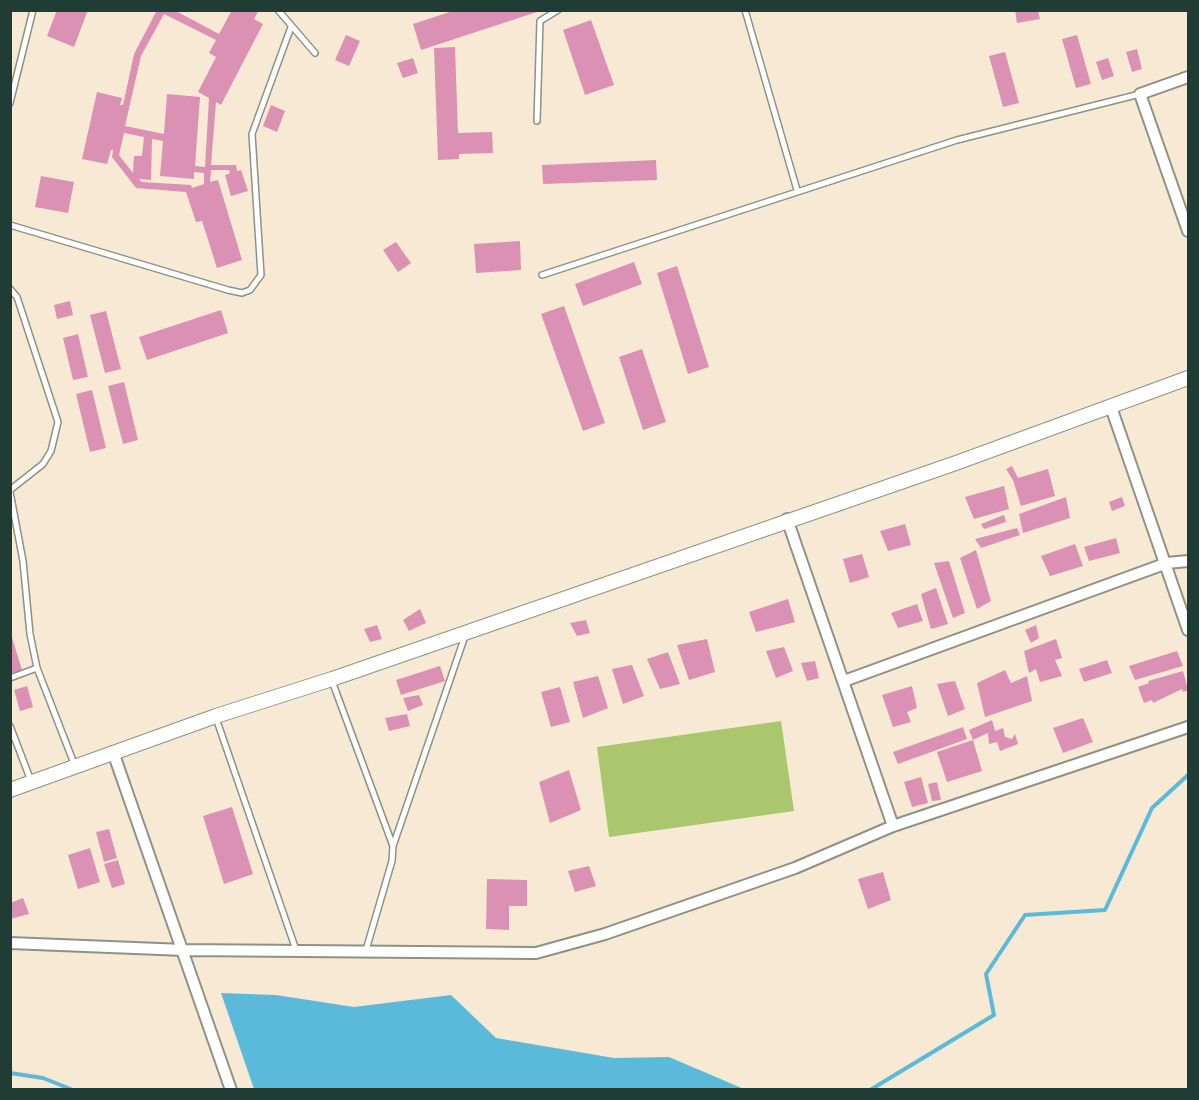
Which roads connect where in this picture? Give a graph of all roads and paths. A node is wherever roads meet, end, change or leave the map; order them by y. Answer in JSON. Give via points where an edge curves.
{"nodes":[{"id":1,"x":33,"y":10,"type":"edge"},
{"id":2,"x":278,"y":10,"type":"edge"},
{"id":3,"x":558,"y":10,"type":"edge"},
{"id":4,"x":745,"y":10,"type":"edge"},
{"id":5,"x":291,"y":27,"type":"junction"},
{"id":6,"x":315,"y":53,"type":"dead end"},
{"id":7,"x":1188,"y":77,"type":"edge"},
{"id":8,"x":1140,"y":94,"type":"junction"},
{"id":9,"x":10,"y":103,"type":"edge"},
{"id":10,"x":537,"y":121,"type":"dead end"},
{"id":11,"x":797,"y":190,"type":"junction"},
{"id":12,"x":10,"y":225,"type":"edge"},
{"id":13,"x":1188,"y":231,"type":"edge"},
{"id":14,"x":542,"y":275,"type":"dead end"},
{"id":15,"x":10,"y":289,"type":"edge"},
{"id":16,"x":1188,"y":378,"type":"edge"},
{"id":17,"x":1111,"y":407,"type":"junction"},
{"id":18,"x":10,"y":491,"type":"edge"},
{"id":19,"x":787,"y":519,"type":"junction"},
{"id":20,"x":1188,"y":561,"type":"edge"},
{"id":21,"x":1167,"y":563,"type":"junction"},
{"id":22,"x":1188,"y":630,"type":"edge"},
{"id":23,"x":467,"y":632,"type":"junction"},
{"id":24,"x":37,"y":668,"type":"junction"},
{"id":25,"x":10,"y":678,"type":"edge"},
{"id":26,"x":332,"y":679,"type":"junction"},
{"id":27,"x":844,"y":681,"type":"junction"},
{"id":28,"x":216,"y":716,"type":"junction"},
{"id":29,"x":10,"y":726,"type":"edge"},
{"id":30,"x":1188,"y":727,"type":"edge"},
{"id":31,"x":113,"y":752,"type":"junction"},
{"id":32,"x":75,"y":766,"type":"junction"},
{"id":33,"x":32,"y":783,"type":"junction"},
{"id":34,"x":10,"y":790,"type":"edge"},
{"id":35,"x":893,"y":826,"type":"junction"},
{"id":36,"x":393,"y":846,"type":"junction"},
{"id":37,"x":10,"y":943,"type":"edge"},
{"id":38,"x":184,"y":950,"type":"junction"},
{"id":39,"x":366,"y":950,"type":"junction"},
{"id":40,"x":296,"y":951,"type":"junction"},
{"id":41,"x":231,"y":1089,"type":"edge"}],
"edges":[{"from":1,"to":9,"type":"lane"},
{"from":2,"to":5,"type":"lane"},
{"from":3,"to":10,"type":"lane","via":[[540,21]]},
{"from":4,"to":11,"type":"lane"},
{"from":5,"to":6,"type":"lane"},
{"from":5,"to":12,"type":"lane","via":[[252,134],[261,275],[250,290],[228,290]]},
{"from":7,"to":8,"type":"street"},
{"from":8,"to":11,"type":"lane","via":[[957,140]]},
{"from":8,"to":13,"type":"street"},
{"from":11,"to":14,"type":"lane"},
{"from":15,"to":18,"type":"lane","via":[[17,297],[58,422],[51,451],[43,464]]},
{"from":16,"to":17,"type":"street"},
{"from":17,"to":19,"type":"street"},
{"from":17,"to":21,"type":"street"},
{"from":18,"to":24,"type":"lane"},
{"from":19,"to":23,"type":"street"},
{"from":19,"to":27,"type":"street"},
{"from":20,"to":21,"type":"street"},
{"from":21,"to":22,"type":"street"},
{"from":21,"to":27,"type":"street"},
{"from":23,"to":26,"type":"street"},
{"from":23,"to":36,"type":"lane"},
{"from":24,"to":25,"type":"lane"},
{"from":24,"to":32,"type":"lane"},
{"from":26,"to":28,"type":"street"},
{"from":26,"to":36,"type":"lane"},
{"from":27,"to":35,"type":"street"},
{"from":28,"to":31,"type":"street"},
{"from":28,"to":40,"type":"lane"},
{"from":29,"to":33,"type":"lane"},
{"from":30,"to":35,"type":"street"},
{"from":31,"to":32,"type":"street"},
{"from":31,"to":38,"type":"street"},
{"from":32,"to":33,"type":"street"},
{"from":33,"to":34,"type":"street"},
{"from":35,"to":39,"type":"street","via":[[795,868],[559,948],[536,953],[442,954]]},
{"from":36,"to":39,"type":"lane"},
{"from":37,"to":38,"type":"street"},
{"from":38,"to":40,"type":"street"},
{"from":38,"to":41,"type":"street"},
{"from":39,"to":40,"type":"street"}]}
